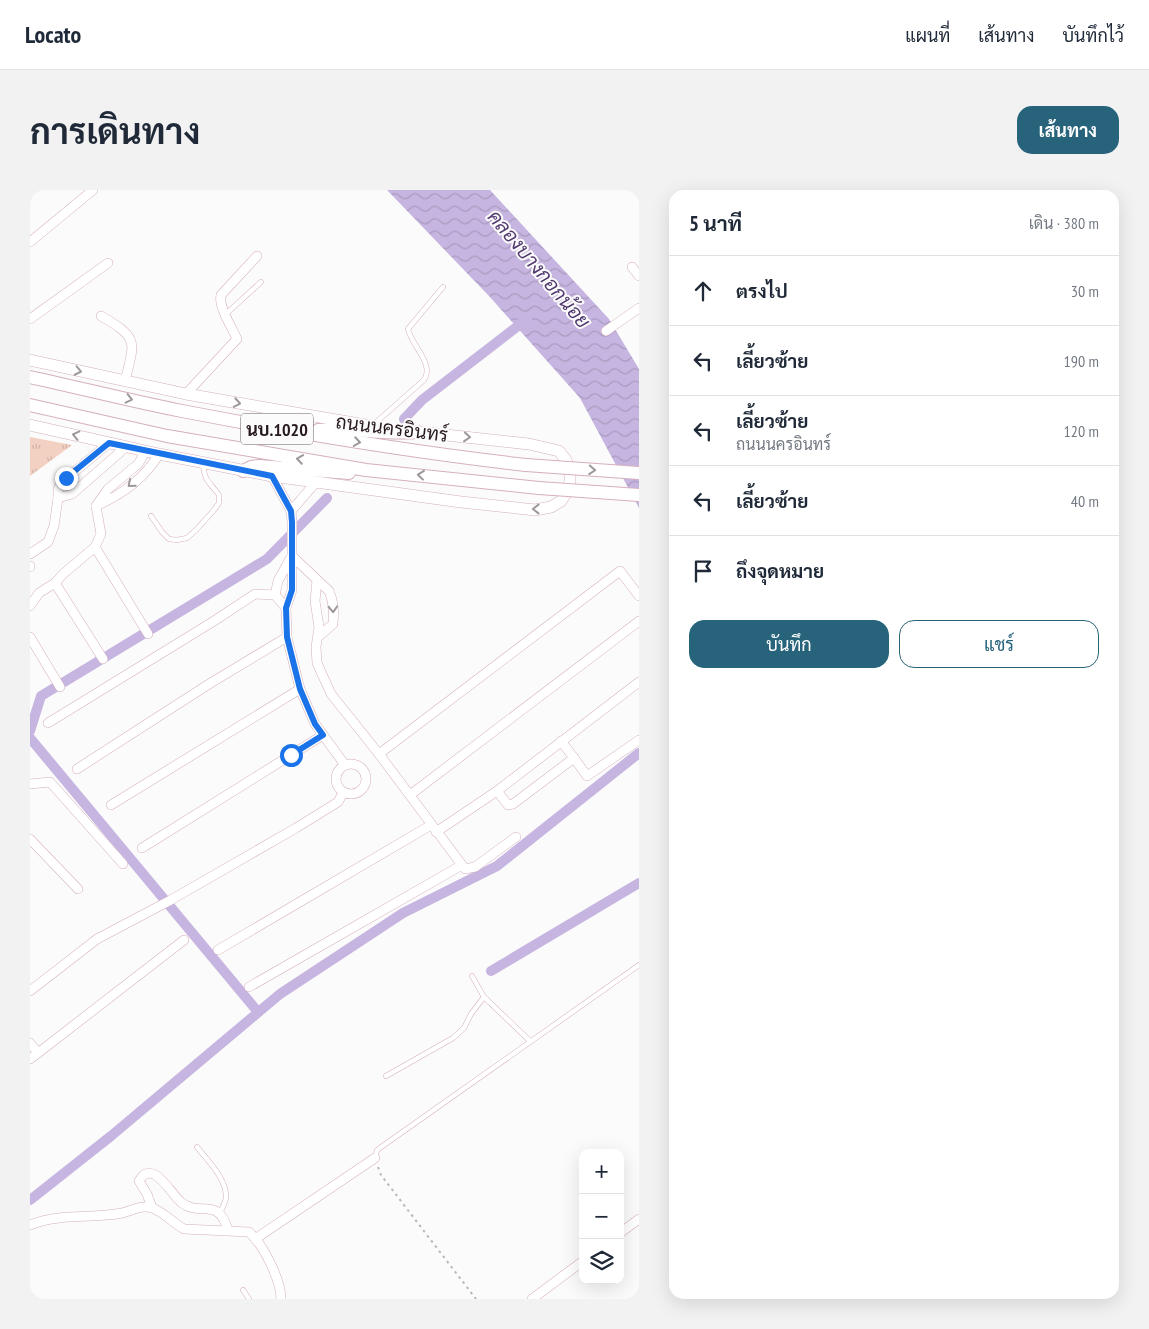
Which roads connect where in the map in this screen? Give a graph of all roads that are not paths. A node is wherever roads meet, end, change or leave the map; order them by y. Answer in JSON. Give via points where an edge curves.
{"nodes":[{"id":1,"x":94,"y":190,"type":"edge"},
{"id":2,"x":30,"y":242,"type":"edge"},
{"id":3,"x":257,"y":256,"type":"dead end"},
{"id":4,"x":108,"y":263,"type":"dead end"},
{"id":5,"x":632,"y":267,"type":"dead end"},
{"id":6,"x":639,"y":276,"type":"edge"},
{"id":7,"x":261,"y":282,"type":"dead end"},
{"id":8,"x":443,"y":287,"type":"dead end"},
{"id":9,"x":639,"y":308,"type":"edge"},
{"id":10,"x":226,"y":314,"type":"junction"},
{"id":11,"x":100,"y":316,"type":"dead end"},
{"id":12,"x":30,"y":319,"type":"edge"},
{"id":13,"x":606,"y":331,"type":"dead end"},
{"id":14,"x":30,"y":360,"type":"edge"},
{"id":15,"x":30,"y":377,"type":"edge"},
{"id":16,"x":125,"y":381,"type":"junction"},
{"id":17,"x":186,"y":394,"type":"junction"},
{"id":18,"x":30,"y":405,"type":"edge"},
{"id":19,"x":30,"y":425,"type":"edge"},
{"id":20,"x":372,"y":426,"type":"junction"},
{"id":21,"x":296,"y":432,"type":"junction"},
{"id":22,"x":418,"y":432,"type":"junction"},
{"id":23,"x":109,"y":443,"type":"junction"},
{"id":24,"x":126,"y":447,"type":"junction"},
{"id":25,"x":146,"y":451,"type":"junction"},
{"id":26,"x":159,"y":454,"type":"junction"},
{"id":27,"x":203,"y":463,"type":"junction"},
{"id":28,"x":366,"y":470,"type":"junction"},
{"id":29,"x":244,"y":471,"type":"junction"},
{"id":30,"x":639,"y":473,"type":"edge"},
{"id":31,"x":272,"y":476,"type":"junction"},
{"id":32,"x":317,"y":482,"type":"junction"},
{"id":33,"x":639,"y":495,"type":"edge"},
{"id":34,"x":58,"y":498,"type":"junction"},
{"id":35,"x":96,"y":506,"type":"junction"},
{"id":36,"x":291,"y":511,"type":"junction"},
{"id":37,"x":151,"y":516,"type":"dead end"},
{"id":38,"x":95,"y":547,"type":"junction"},
{"id":39,"x":30,"y":554,"type":"edge"},
{"id":40,"x":292,"y":556,"type":"junction"},
{"id":41,"x":317,"y":580,"type":"junction"},
{"id":42,"x":55,"y":583,"type":"junction"},
{"id":43,"x":275,"y":595,"type":"junction"},
{"id":44,"x":639,"y":596,"type":"edge"},
{"id":45,"x":30,"y":606,"type":"edge"},
{"id":46,"x":286,"y":608,"type":"junction"},
{"id":47,"x":639,"y":621,"type":"edge"},
{"id":48,"x":148,"y":634,"type":"dead end"},
{"id":49,"x":30,"y":637,"type":"edge"},
{"id":50,"x":287,"y":637,"type":"junction"},
{"id":51,"x":318,"y":637,"type":"junction"},
{"id":52,"x":103,"y":659,"type":"dead end"},
{"id":53,"x":639,"y":682,"type":"edge"},
{"id":54,"x":60,"y":687,"type":"dead end"},
{"id":55,"x":300,"y":689,"type":"junction"},
{"id":56,"x":48,"y":723,"type":"dead end"},
{"id":57,"x":323,"y":735,"type":"junction"},
{"id":58,"x":639,"y":740,"type":"edge"},
{"id":59,"x":561,"y":742,"type":"junction"},
{"id":60,"x":379,"y":754,"type":"junction"},
{"id":61,"x":574,"y":758,"type":"junction"},
{"id":62,"x":345,"y":765,"type":"junction"},
{"id":63,"x":77,"y":769,"type":"dead end"},
{"id":64,"x":30,"y":784,"type":"edge"},
{"id":65,"x":497,"y":791,"type":"junction"},
{"id":66,"x":343,"y":793,"type":"junction"},
{"id":67,"x":410,"y":795,"type":"junction"},
{"id":68,"x":112,"y":805,"type":"dead end"},
{"id":69,"x":434,"y":829,"type":"junction"},
{"id":70,"x":516,"y":837,"type":"dead end"},
{"id":71,"x":30,"y":840,"type":"edge"},
{"id":72,"x":142,"y":848,"type":"dead end"},
{"id":73,"x":123,"y":864,"type":"dead end"},
{"id":74,"x":462,"y":865,"type":"junction"},
{"id":75,"x":78,"y":889,"type":"dead end"},
{"id":76,"x":184,"y":940,"type":"dead end"},
{"id":77,"x":218,"y":950,"type":"dead end"},
{"id":78,"x":639,"y":965,"type":"edge"},
{"id":79,"x":472,"y":976,"type":"dead end"},
{"id":80,"x":249,"y":987,"type":"dead end"},
{"id":81,"x":30,"y":991,"type":"edge"},
{"id":82,"x":484,"y":998,"type":"junction"},
{"id":83,"x":530,"y":1041,"type":"junction"},
{"id":84,"x":30,"y":1043,"type":"edge"},
{"id":85,"x":38,"y":1053,"type":"junction"},
{"id":86,"x":30,"y":1059,"type":"edge"},
{"id":87,"x":386,"y":1076,"type":"dead end"},
{"id":88,"x":197,"y":1147,"type":"dead end"},
{"id":89,"x":375,"y":1158,"type":"joint"},
{"id":90,"x":152,"y":1208,"type":"junction"},
{"id":91,"x":220,"y":1213,"type":"junction"},
{"id":92,"x":639,"y":1218,"type":"edge"},
{"id":93,"x":30,"y":1225,"type":"edge"},
{"id":94,"x":228,"y":1230,"type":"junction"},
{"id":95,"x":624,"y":1230,"type":"edge"},
{"id":96,"x":255,"y":1239,"type":"junction"},
{"id":97,"x":579,"y":1264,"type":"edge"},
{"id":98,"x":243,"y":1290,"type":"dead end"},
{"id":99,"x":249,"y":1299,"type":"edge"},
{"id":100,"x":281,"y":1299,"type":"edge"},
{"id":101,"x":532,"y":1299,"type":"edge"}],
"edges":[{"from":1,"to":2,"type":"street"},
{"from":3,"to":10,"type":"street","via":[[221,295],[221,306]]},
{"from":4,"to":12,"type":"street"},
{"from":5,"to":6,"type":"street"},
{"from":7,"to":10,"type":"lane"},
{"from":8,"to":20,"type":"lane","via":[[408,329],[428,375]]},
{"from":9,"to":13,"type":"street"},
{"from":10,"to":17,"type":"street","via":[[237,339]]},
{"from":11,"to":16,"type":"street","via":[[133,342]]},
{"from":14,"to":16,"type":"main road","name":"ถนนนครอินทร์","number":"นบ.1020","one_way":true},
{"from":15,"to":21,"type":"main road","name":"ถนนนครอินทร์","number":"นบ.1020","one_way":true},
{"from":16,"to":17,"type":"main road","name":"ถนนนครอินทร์","number":"นบ.1020"},
{"from":17,"to":20,"type":"main road","name":"ถนนนครอินทร์","number":"นบ.1020","one_way":true},
{"from":28,"to":18,"type":"main road","number":"นบ.1020","one_way":true,"via":[[167,436]]},
{"from":23,"to":19,"type":"main road","name":"ถนนนครอินทร์","number":"นบ.1020","one_way":true},
{"from":20,"to":22,"type":"main road","name":"ถนนนครอินทร์","number":"นบ.1020"},
{"from":21,"to":22,"type":"main road"},
{"from":21,"to":30,"type":"main road","name":"ถนนนครอินทร์","number":"นบ.1020","one_way":true,"bridge":true,"via":[[526,464]]},
{"from":22,"to":32,"type":"main road","name":"ถนนนครอินทร์","number":"นบ.1020","one_way":true,"via":[[530,444],[559,451],[570,471],[566,493],[551,507],[535,510]]},
{"from":23,"to":24,"type":"main road","name":"ถนนนครอินทร์","number":"นบ.1020"},
{"from":23,"to":34,"type":"street","via":[[61,483]]},
{"from":24,"to":25,"type":"main road","name":"ถนนนครอินทร์","number":"นบ.1020"},
{"from":24,"to":34,"type":"street","via":[[72,494]]},
{"from":25,"to":26,"type":"main road","name":"ถนนนครอินทร์","number":"นบ.1020"},
{"from":25,"to":35,"type":"street","via":[[138,464],[108,489]]},
{"from":26,"to":27,"type":"main road","name":"ถนนนครอินทร์","number":"นบ.1020"},
{"from":26,"to":35,"type":"street","one_way":true,"via":[[151,468],[118,496]]},
{"from":27,"to":29,"type":"main road","name":"ถนนนครอินทร์","number":"นบ.1020"},
{"from":27,"to":37,"type":"lane","via":[[204,476],[219,495],[219,503],[196,530],[187,538],[169,539]]},
{"from":28,"to":29,"type":"main road","via":[[339,474],[259,466]]},
{"from":33,"to":28,"type":"main road","number":"นบ.1020","one_way":true,"bridge":true},
{"from":29,"to":31,"type":"main road","name":"ถนนนครอินทร์","number":"นบ.1020"},
{"from":31,"to":32,"type":"main road","name":"ถนนนครอินทร์","number":"นบ.1020"},
{"from":31,"to":36,"type":"street"},
{"from":32,"to":36,"type":"street"},
{"from":34,"to":39,"type":"street","via":[[48,542]]},
{"from":35,"to":38,"type":"street","via":[[101,534]]},
{"from":36,"to":40,"type":"street"},
{"from":38,"to":42,"type":"street"},
{"from":38,"to":48,"type":"street"},
{"from":40,"to":41,"type":"street"},
{"from":40,"to":43,"type":"street","via":[[278,581]]},
{"from":40,"to":46,"type":"street","via":[[292,590]]},
{"from":41,"to":51,"type":"street"},
{"from":41,"to":51,"type":"street","one_way":true,"via":[[329,591],[334,610],[333,624]]},
{"from":42,"to":45,"type":"street","via":[[40,593]]},
{"from":42,"to":52,"type":"street"},
{"from":43,"to":46,"type":"street"},
{"from":43,"to":56,"type":"street","via":[[255,594]]},
{"from":44,"to":60,"type":"street","via":[[620,571]]},
{"from":46,"to":50,"type":"street"},
{"from":47,"to":67,"type":"street"},
{"from":49,"to":54,"type":"street"},
{"from":50,"to":55,"type":"street"},
{"from":50,"to":63,"type":"street"},
{"from":51,"to":60,"type":"street","via":[[317,662],[331,694]]},
{"from":53,"to":59,"type":"street"},
{"from":55,"to":57,"type":"street"},
{"from":55,"to":68,"type":"street"},
{"from":57,"to":62,"type":"street"},
{"from":57,"to":72,"type":"street"},
{"from":58,"to":61,"type":"street","via":[[587,776]]},
{"from":59,"to":61,"type":"street"},
{"from":59,"to":65,"type":"street"},
{"from":60,"to":67,"type":"street"},
{"from":61,"to":65,"type":"street","via":[[512,805],[506,803]]},
{"from":62,"to":66,"type":"street","via":[[336,776]]},
{"from":62,"to":66,"type":"street","via":[[352,764],[364,770],[366,784],[356,794]]},
{"from":64,"to":73,"type":"street","via":[[50,782]]},
{"from":65,"to":69,"type":"street"},
{"from":66,"to":81,"type":"street","via":[[338,802],[296,828],[97,940]]},
{"from":67,"to":69,"type":"street"},
{"from":69,"to":74,"type":"street"},
{"from":69,"to":77,"type":"street"},
{"from":70,"to":74,"type":"street","via":[[475,867],[465,869]]},
{"from":71,"to":75,"type":"street"},
{"from":74,"to":80,"type":"street"},
{"from":76,"to":85,"type":"street"},
{"from":78,"to":83,"type":"lane"},
{"from":79,"to":82,"type":"lane"},
{"from":82,"to":83,"type":"lane"},
{"from":82,"to":87,"type":"lane","via":[[464,1028],[453,1038]]},
{"from":83,"to":89,"type":"lane","via":[[377,1150]]},
{"from":84,"to":85,"type":"street"},
{"from":85,"to":86,"type":"street"},
{"from":88,"to":91,"type":"lane","via":[[223,1184],[226,1200]]},
{"from":89,"to":96,"type":"street"},
{"from":90,"to":91,"type":"street","via":[[139,1181],[150,1173],[164,1182],[183,1204]]},
{"from":90,"to":93,"type":"street","via":[[50,1218]]},
{"from":90,"to":94,"type":"street","via":[[184,1229]]},
{"from":91,"to":94,"type":"street"},
{"from":92,"to":95,"type":"street"},
{"from":94,"to":96,"type":"street","via":[[249,1232]]},
{"from":96,"to":100,"type":"street","via":[[274,1272]]},
{"from":97,"to":101,"type":"street"},
{"from":98,"to":99,"type":"lane"}]}
